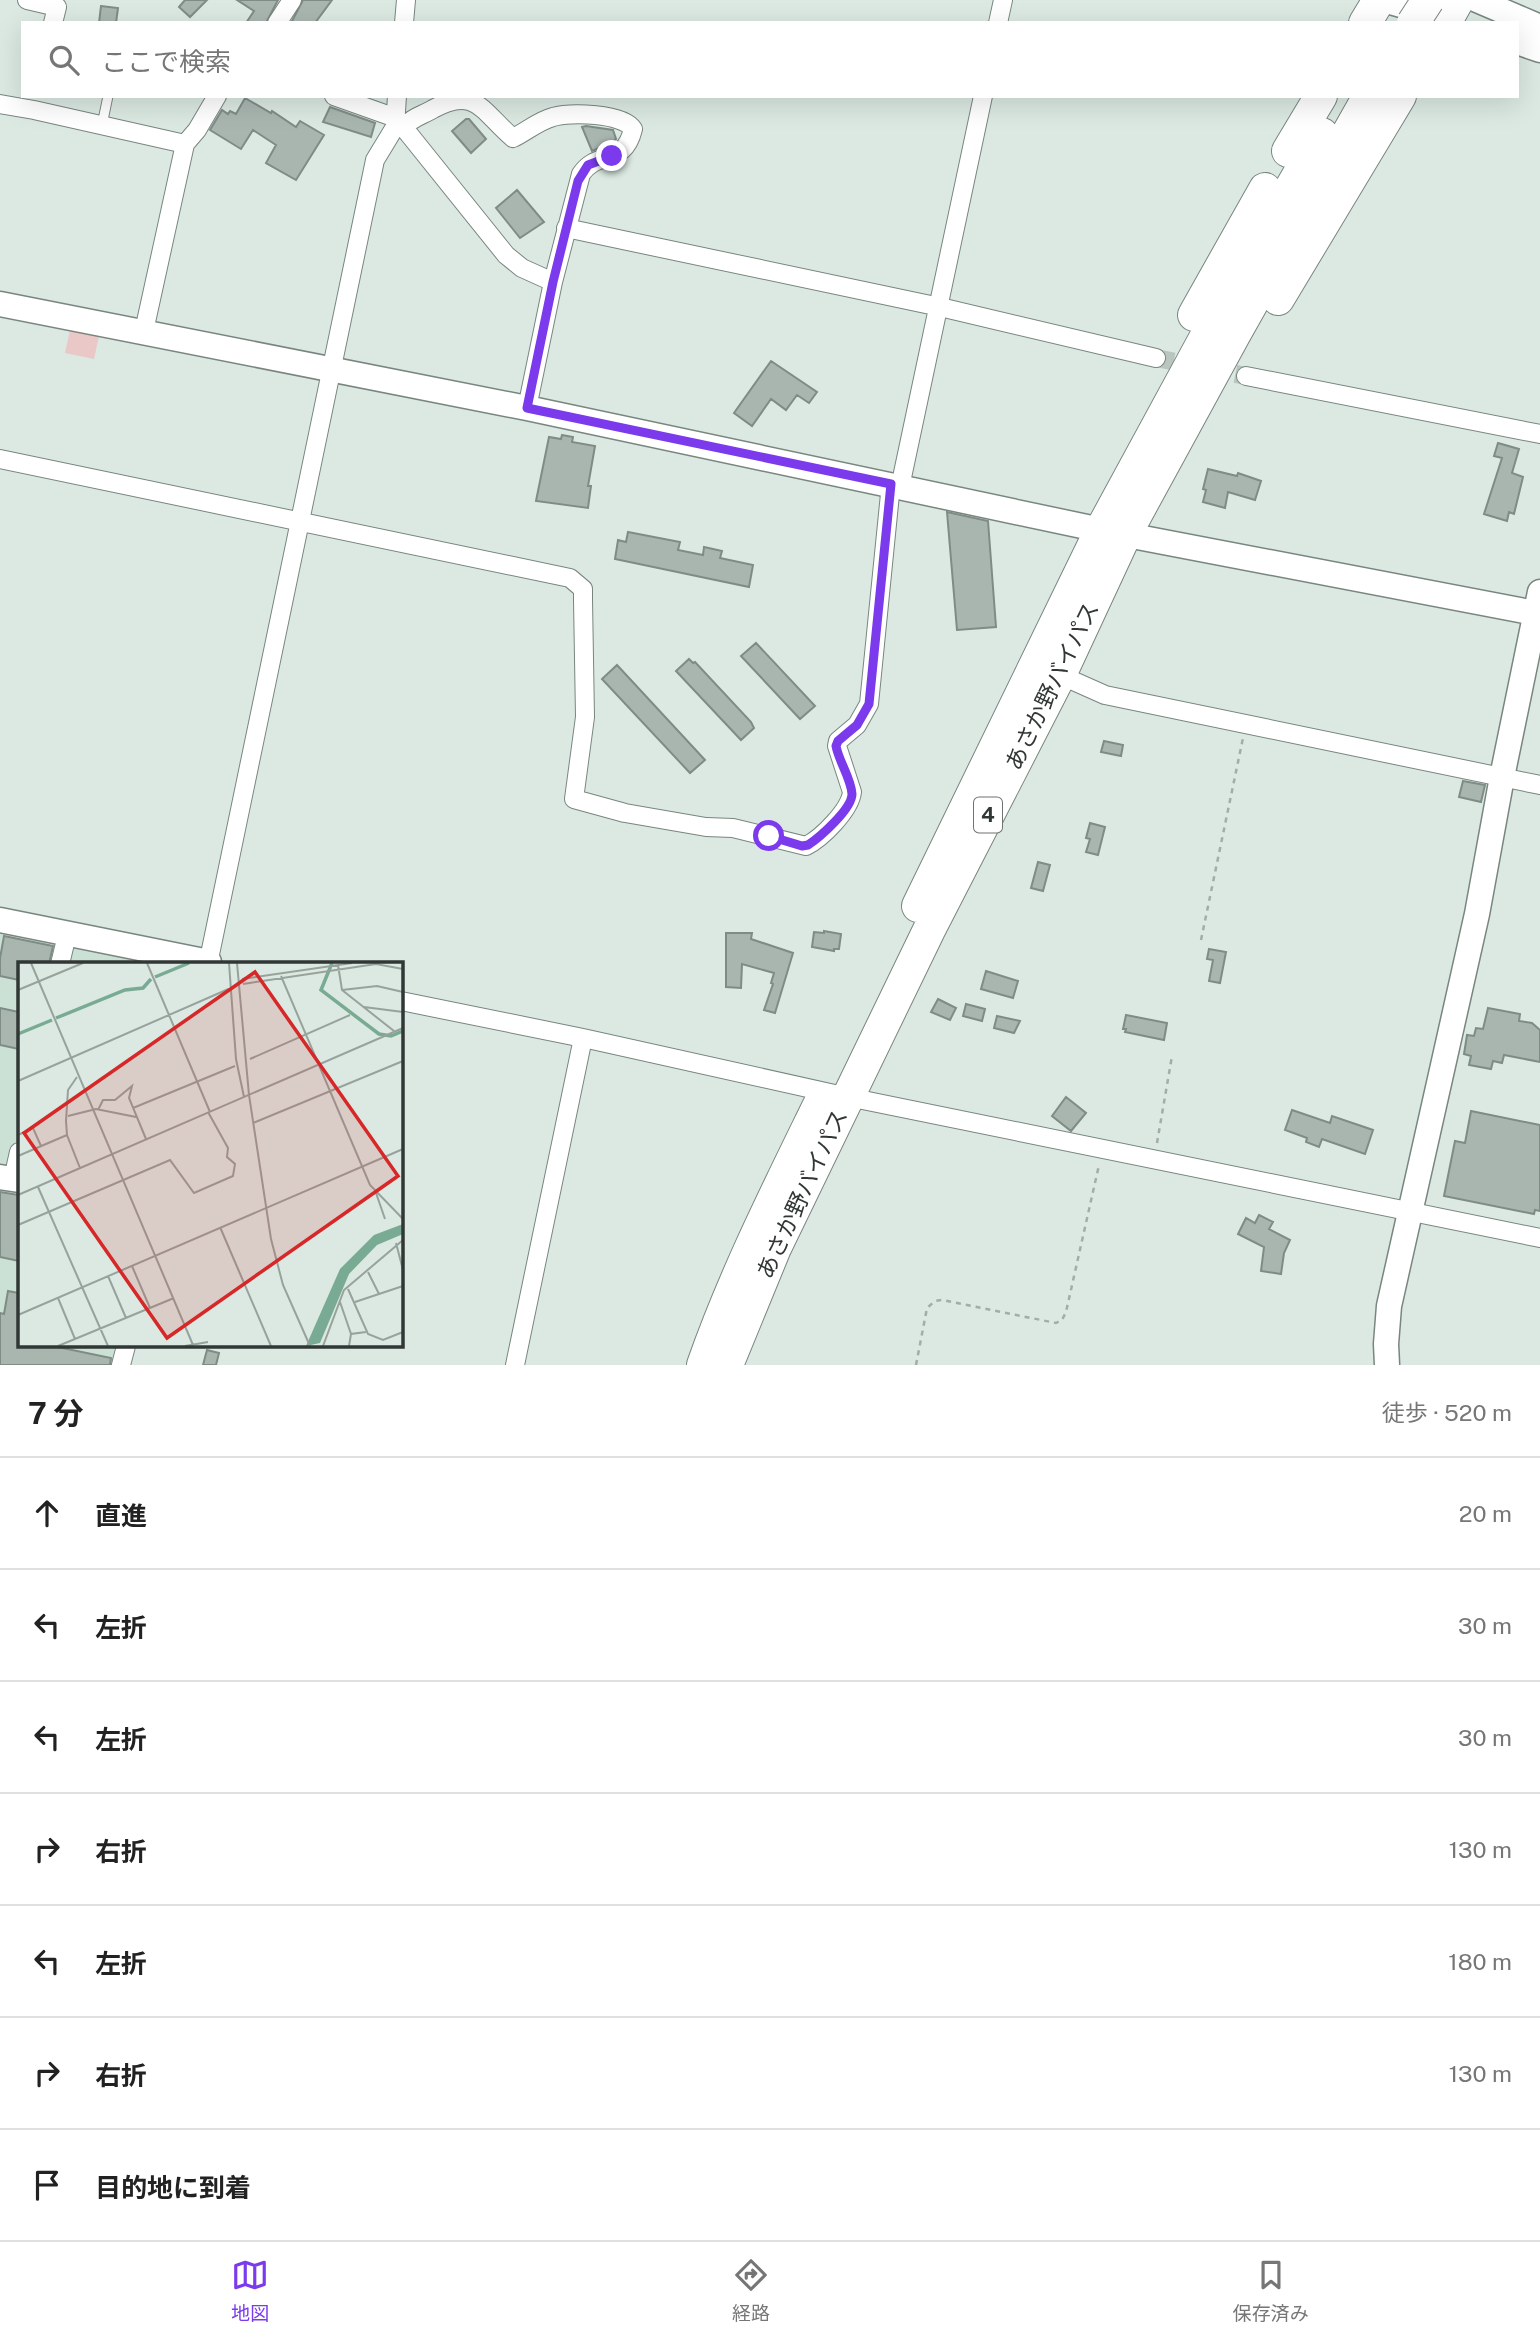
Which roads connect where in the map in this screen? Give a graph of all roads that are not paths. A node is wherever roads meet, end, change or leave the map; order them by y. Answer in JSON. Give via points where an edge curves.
{"nodes":[{"id":1,"x":27,"y":0,"type":"edge"},
{"id":2,"x":292,"y":0,"type":"edge"},
{"id":3,"x":406,"y":0,"type":"edge"},
{"id":4,"x":1003,"y":0,"type":"edge"},
{"id":5,"x":1379,"y":0,"type":"edge"},
{"id":6,"x":1387,"y":0,"type":"edge"},
{"id":7,"x":1403,"y":0,"type":"edge"},
{"id":8,"x":1477,"y":0,"type":"edge"},
{"id":9,"x":1448,"y":13,"type":"edge"},
{"id":10,"x":53,"y":21,"type":"edge"},
{"id":11,"x":278,"y":21,"type":"edge"},
{"id":12,"x":404,"y":21,"type":"edge"},
{"id":13,"x":999,"y":21,"type":"edge"},
{"id":14,"x":1366,"y":21,"type":"edge"},
{"id":15,"x":1390,"y":21,"type":"edge"},
{"id":16,"x":1420,"y":21,"type":"edge"},
{"id":17,"x":1540,"y":27,"type":"edge"},
{"id":18,"x":1519,"y":43,"type":"edge"},
{"id":19,"x":1540,"y":50,"type":"edge"},
{"id":20,"x":108,"y":98,"type":"edge"},
{"id":21,"x":216,"y":98,"type":"edge"},
{"id":22,"x":339,"y":98,"type":"edge"},
{"id":23,"x":397,"y":98,"type":"edge"},
{"id":24,"x":983,"y":98,"type":"edge"},
{"id":25,"x":1399,"y":98,"type":"edge"},
{"id":26,"x":479,"y":101,"type":"edge"},
{"id":27,"x":36,"y":103,"type":"edge"},
{"id":28,"x":1345,"y":103,"type":"edge"},
{"id":29,"x":0,"y":104,"type":"edge"},
{"id":30,"x":400,"y":122,"type":"junction"},
{"id":31,"x":102,"y":125,"type":"junction"},
{"id":32,"x":185,"y":144,"type":"junction"},
{"id":33,"x":566,"y":228,"type":"junction"},
{"id":34,"x":553,"y":282,"type":"junction"},
{"id":35,"x":0,"y":304,"type":"edge"},
{"id":36,"x":940,"y":307,"type":"junction"},
{"id":37,"x":144,"y":331,"type":"junction"},
{"id":38,"x":1156,"y":358,"type":"tunnel mouth"},
{"id":39,"x":332,"y":368,"type":"junction"},
{"id":40,"x":1239,"y":375,"type":"junction"},
{"id":41,"x":527,"y":408,"type":"junction"},
{"id":42,"x":1540,"y":434,"type":"edge"},
{"id":43,"x":0,"y":460,"type":"edge"},
{"id":44,"x":896,"y":486,"type":"junction"},
{"id":45,"x":300,"y":522,"type":"junction"},
{"id":46,"x":1114,"y":531,"type":"junction"},
{"id":47,"x":1538,"y":606,"type":"edge"},
{"id":48,"x":1060,"y":675,"type":"junction"},
{"id":49,"x":1502,"y":777,"type":"junction"},
{"id":50,"x":1540,"y":785,"type":"edge"},
{"id":51,"x":0,"y":920,"type":"edge"},
{"id":52,"x":67,"y":935,"type":"junction"},
{"id":53,"x":60,"y":962,"type":"edge"},
{"id":54,"x":202,"y":962,"type":"edge"},
{"id":55,"x":212,"y":962,"type":"edge"},
{"id":56,"x":402,"y":1001,"type":"edge"},
{"id":57,"x":583,"y":1038,"type":"junction"},
{"id":58,"x":837,"y":1094,"type":"junction"},
{"id":59,"x":18,"y":1155,"type":"edge"},
{"id":60,"x":11,"y":1179,"type":"edge"},
{"id":61,"x":1411,"y":1211,"type":"junction"},
{"id":62,"x":1540,"y":1238,"type":"edge"},
{"id":63,"x":125,"y":1348,"type":"edge"},
{"id":64,"x":121,"y":1365,"type":"edge"},
{"id":65,"x":515,"y":1365,"type":"edge"},
{"id":66,"x":703,"y":1365,"type":"edge"},
{"id":67,"x":727,"y":1365,"type":"edge"},
{"id":68,"x":1387,"y":1365,"type":"edge"}],
"edges":[{"from":1,"to":10,"type":"street","via":[[57,6]]},
{"from":2,"to":11,"type":"street"},
{"from":3,"to":12,"type":"street"},
{"from":4,"to":13,"type":"street"},
{"from":5,"to":14,"type":"highway"},
{"from":6,"to":9,"type":"main road"},
{"from":7,"to":15,"type":"highway"},
{"from":8,"to":17,"type":"street"},
{"from":9,"to":16,"type":"highway","bridge":true},
{"from":18,"to":19,"type":"street"},
{"from":20,"to":31,"type":"lane"},
{"from":21,"to":32,"type":"street"},
{"from":22,"to":30,"type":"street"},
{"from":23,"to":30,"type":"street"},
{"from":24,"to":36,"type":"street"},
{"from":25,"to":40,"type":"highway"},
{"from":26,"to":30,"type":"street","via":[[450,100]]},
{"from":26,"to":33,"type":"street","via":[[513,138],[560,115],[613,117],[631,125],[631,138],[620,153],[583,171]]},
{"from":27,"to":29,"type":"street"},
{"from":27,"to":31,"type":"street"},
{"from":28,"to":46,"type":"highway","name":"あさか野バイパス","number":"4"},
{"from":28,"to":46,"type":"highway","via":[[1230,249],[1179,343],[1105,496]]},
{"from":30,"to":34,"type":"street","via":[[506,256]]},
{"from":30,"to":39,"type":"street","via":[[376,160]]},
{"from":31,"to":32,"type":"street"},
{"from":32,"to":37,"type":"street"},
{"from":33,"to":34,"type":"street"},
{"from":33,"to":36,"type":"street"},
{"from":34,"to":41,"type":"street"},
{"from":35,"to":37,"type":"street"},
{"from":36,"to":38,"type":"street"},
{"from":36,"to":44,"type":"street"},
{"from":37,"to":39,"type":"street"},
{"from":39,"to":41,"type":"street"},
{"from":39,"to":45,"type":"street"},
{"from":40,"to":42,"type":"street"},
{"from":40,"to":46,"type":"highway","number":"4","via":[[1158,498]]},
{"from":41,"to":44,"type":"street"},
{"from":43,"to":45,"type":"street"},
{"from":44,"to":45,"type":"street","via":[[869,704],[836,746],[851,799],[843,813],[806,846],[733,828],[625,813],[574,799],[585,717],[583,589],[570,578]]},
{"from":44,"to":46,"type":"street"},
{"from":45,"to":55,"type":"street"},
{"from":46,"to":47,"type":"street"},
{"from":46,"to":48,"type":"highway","name":"あさか野バイパス","number":"4"},
{"from":46,"to":58,"type":"highway","name":"あさか野バイパス","number":"4"},
{"from":47,"to":49,"type":"street"},
{"from":48,"to":49,"type":"street","via":[[1105,695]]},
{"from":48,"to":58,"type":"highway","name":"あさか野バイパス","number":"4","via":[[929,930]]},
{"from":49,"to":50,"type":"street"},
{"from":49,"to":61,"type":"street","via":[[1477,914]]},
{"from":51,"to":52,"type":"street"},
{"from":52,"to":53,"type":"street"},
{"from":52,"to":54,"type":"street"},
{"from":56,"to":57,"type":"street"},
{"from":57,"to":58,"type":"street"},
{"from":57,"to":65,"type":"street"},
{"from":58,"to":61,"type":"street"},
{"from":58,"to":66,"type":"highway","name":"あさか野バイパス","number":"4","via":[[755,1236]]},
{"from":58,"to":67,"type":"highway","name":"あさか野バイパス","number":"4"},
{"from":59,"to":60,"type":"street"},
{"from":61,"to":62,"type":"street"},
{"from":61,"to":68,"type":"street","via":[[1387,1317]]},
{"from":63,"to":64,"type":"street"}]}
